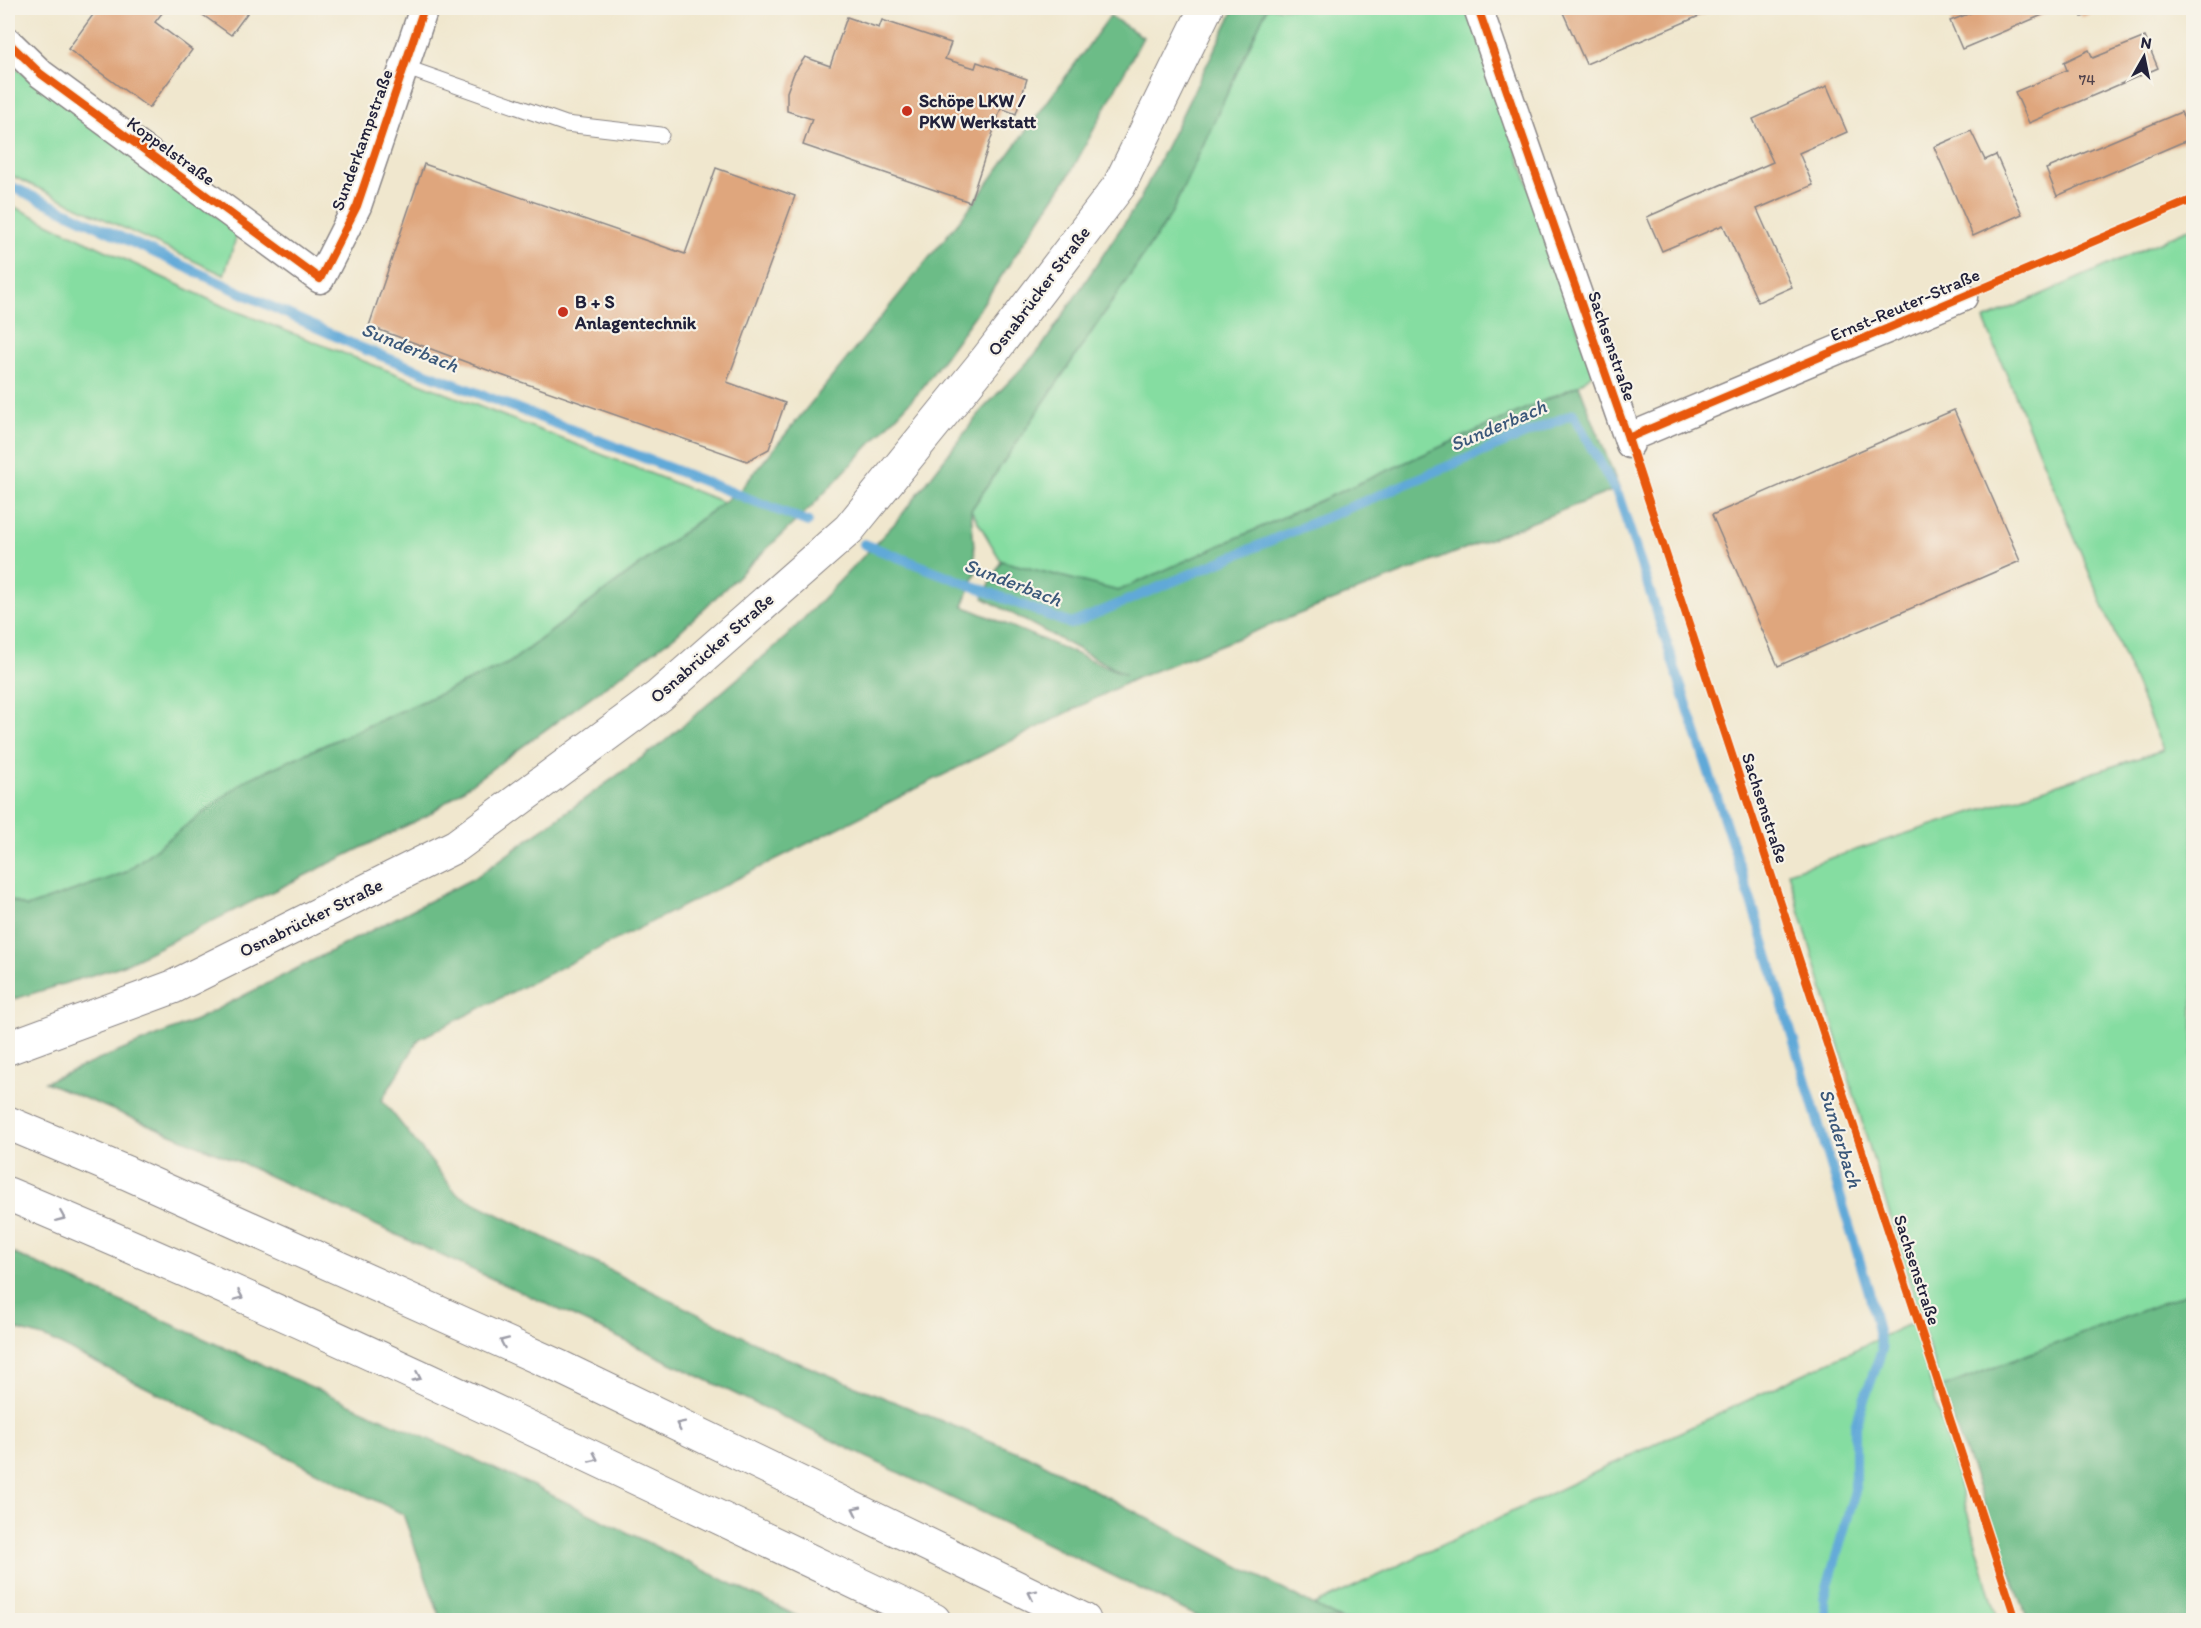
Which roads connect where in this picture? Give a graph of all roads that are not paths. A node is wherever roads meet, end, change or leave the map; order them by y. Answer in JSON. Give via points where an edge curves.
{"nodes":[{"id":1,"x":424,"y":8,"type":"edge"},
{"id":2,"x":1206,"y":8,"type":"edge"},
{"id":3,"x":1478,"y":8,"type":"edge"},
{"id":4,"x":8,"y":42,"type":"edge"},
{"id":5,"x":404,"y":67,"type":"junction"},
{"id":6,"x":661,"y":135,"type":"dead end"},
{"id":7,"x":320,"y":279,"type":"joint"},
{"id":8,"x":1963,"y":297,"type":"dead end"},
{"id":9,"x":1629,"y":441,"type":"joint"},
{"id":10,"x":8,"y":1048,"type":"edge"},
{"id":11,"x":8,"y":1123,"type":"edge"},
{"id":12,"x":8,"y":1194,"type":"edge"},
{"id":13,"x":934,"y":1620,"type":"edge"},
{"id":14,"x":1084,"y":1620,"type":"edge"}],
"edges":[{"from":1,"to":5,"type":"street","name":"Sunderkampstraße"},
{"from":2,"to":10,"type":"main road","name":"Osnabrücker Straße","via":[[1119,186],[987,359],[849,529],[659,696],[456,846],[172,987]]},
{"from":3,"to":9,"type":"street","name":"Sachsenstraße"},
{"from":4,"to":7,"type":"street","name":"Koppelstraße","via":[[41,74]]},
{"from":5,"to":6,"type":"lane","via":[[566,124]]},
{"from":5,"to":7,"type":"street","name":"Sunderkampstraße","via":[[357,206]]},
{"from":8,"to":9,"type":"street","name":"Ernst-Reuter-Straße"},
{"from":14,"to":11,"type":"main road","one_way":true,"via":[[562,1368]]},
{"from":12,"to":13,"type":"main road","one_way":true,"via":[[530,1428]]}]}
